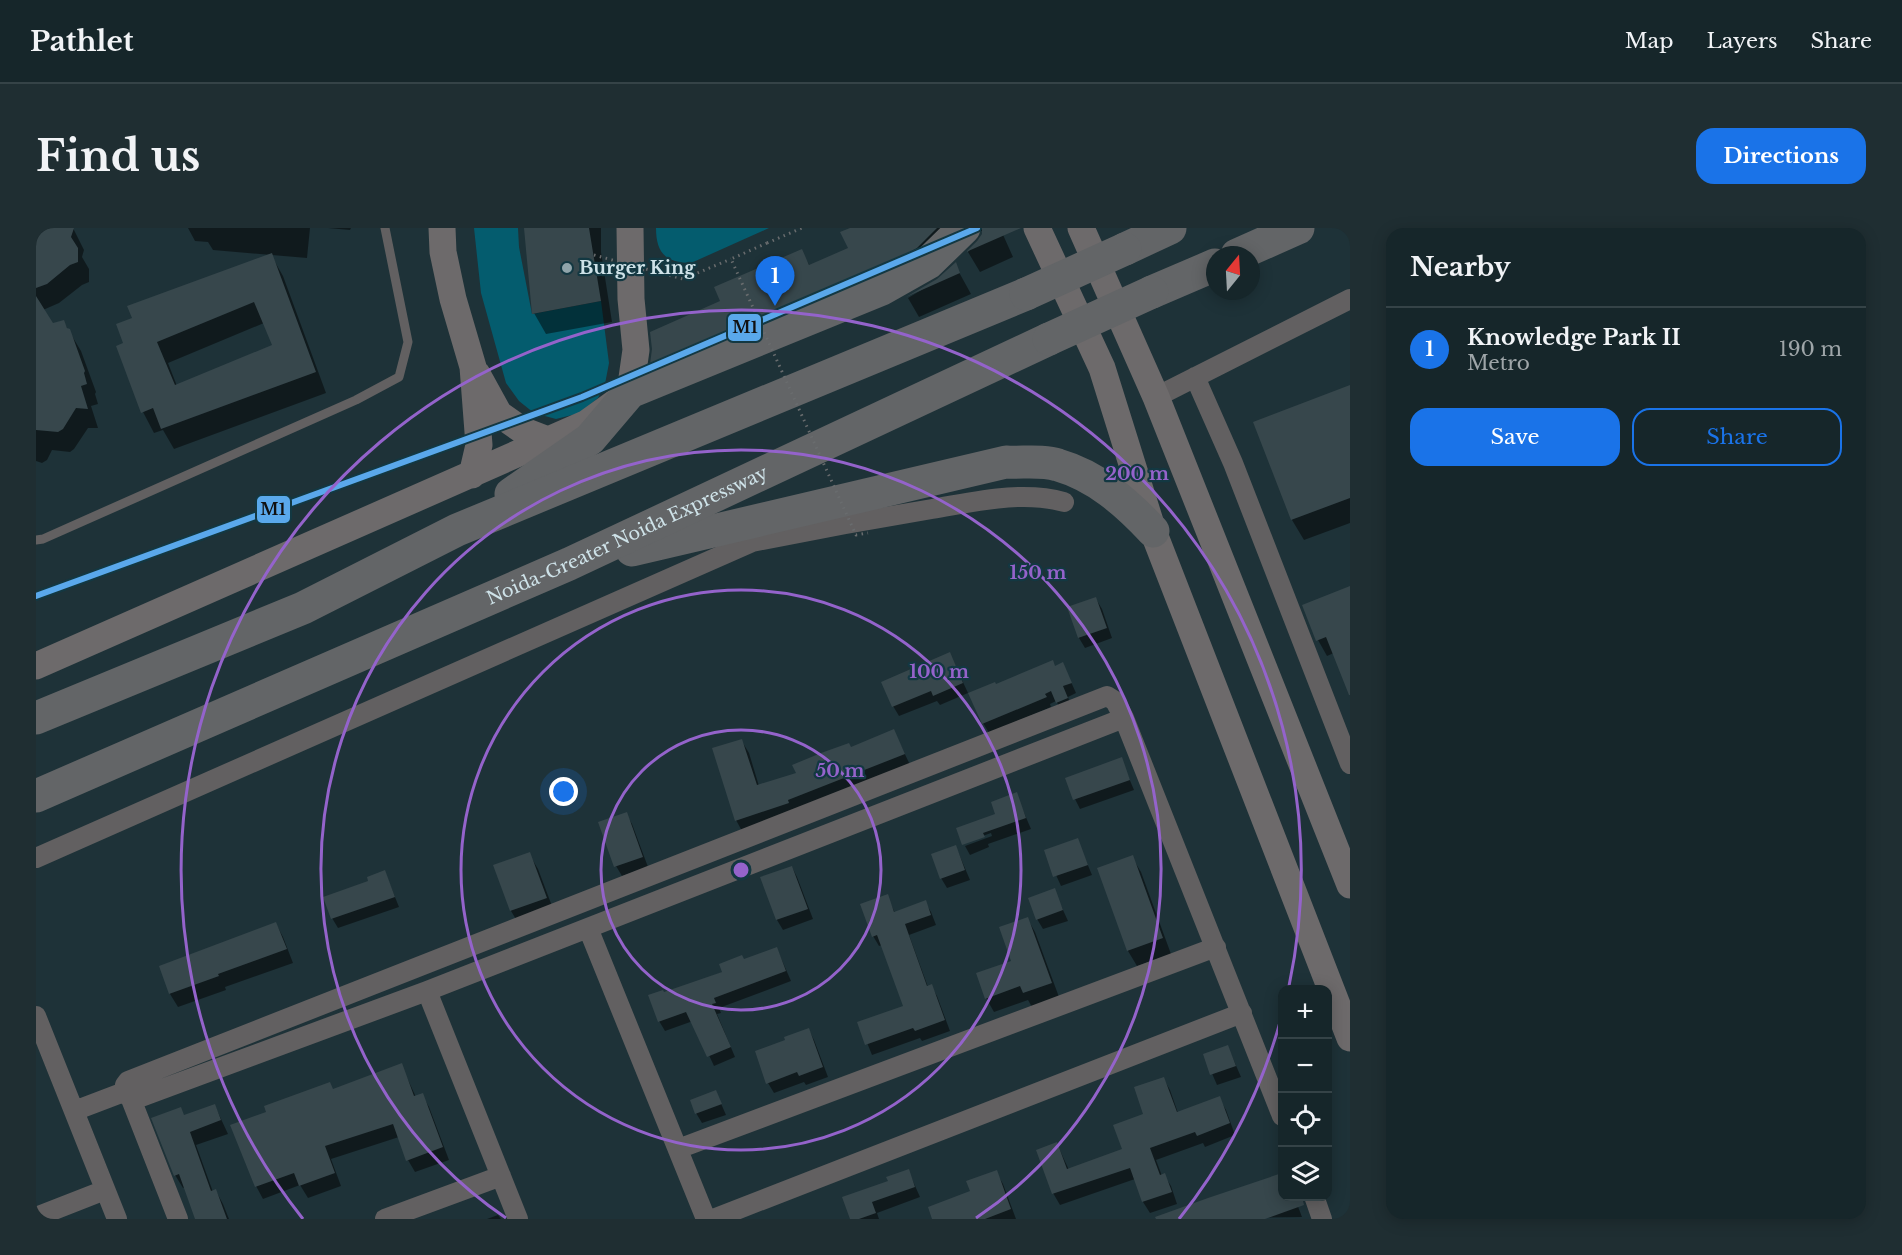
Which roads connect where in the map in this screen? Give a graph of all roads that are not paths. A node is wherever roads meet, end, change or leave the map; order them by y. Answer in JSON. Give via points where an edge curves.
{"nodes":[{"id":1,"x":384,"y":228,"type":"edge"},
{"id":2,"x":442,"y":228,"type":"edge"},
{"id":3,"x":630,"y":228,"type":"edge"},
{"id":4,"x":964,"y":228,"type":"edge"},
{"id":5,"x":1037,"y":228,"type":"edge"},
{"id":6,"x":1081,"y":228,"type":"edge"},
{"id":7,"x":1170,"y":228,"type":"edge"},
{"id":8,"x":1298,"y":228,"type":"edge"},
{"id":9,"x":1257,"y":246,"type":"edge"},
{"id":10,"x":1206,"y":269,"type":"edge"},
{"id":11,"x":1350,"y":299,"type":"edge"},
{"id":12,"x":473,"y":367,"type":"junction"},
{"id":13,"x":1195,"y":377,"type":"junction"},
{"id":14,"x":630,"y":392,"type":"junction"},
{"id":15,"x":1156,"y":397,"type":"junction"},
{"id":16,"x":548,"y":440,"type":"junction"},
{"id":17,"x":472,"y":475,"type":"junction"},
{"id":18,"x":1064,"y":502,"type":"dead end"},
{"id":19,"x":457,"y":530,"type":"junction"},
{"id":20,"x":1153,"y":531,"type":"junction"},
{"id":21,"x":36,"y":540,"type":"edge"},
{"id":22,"x":569,"y":564,"type":"junction"},
{"id":23,"x":36,"y":666,"type":"edge"},
{"id":24,"x":36,"y":718,"type":"edge"},
{"id":25,"x":1124,"y":718,"type":"junction"},
{"id":26,"x":1350,"y":764,"type":"edge"},
{"id":27,"x":36,"y":796,"type":"edge"},
{"id":28,"x":36,"y":858,"type":"edge"},
{"id":29,"x":1350,"y":885,"type":"edge"},
{"id":30,"x":588,"y":928,"type":"junction"},
{"id":31,"x":1216,"y":947,"type":"junction"},
{"id":32,"x":427,"y":991,"type":"junction"},
{"id":33,"x":1242,"y":1013,"type":"junction"},
{"id":34,"x":36,"y":1016,"type":"edge"},
{"id":35,"x":1350,"y":1038,"type":"edge"},
{"id":36,"x":128,"y":1095,"type":"junction"},
{"id":37,"x":1278,"y":1106,"type":"edge"},
{"id":38,"x":74,"y":1111,"type":"junction"},
{"id":39,"x":678,"y":1149,"type":"junction"},
{"id":40,"x":501,"y":1176,"type":"junction"},
{"id":41,"x":105,"y":1190,"type":"junction"},
{"id":42,"x":1315,"y":1201,"type":"edge"},
{"id":43,"x":36,"y":1217,"type":"edge"},
{"id":44,"x":117,"y":1219,"type":"edge"},
{"id":45,"x":178,"y":1219,"type":"edge"},
{"id":46,"x":385,"y":1219,"type":"edge"},
{"id":47,"x":518,"y":1219,"type":"edge"},
{"id":48,"x":706,"y":1219,"type":"edge"},
{"id":49,"x":713,"y":1219,"type":"edge"},
{"id":50,"x":1322,"y":1219,"type":"edge"}],
"edges":[{"from":1,"to":21,"type":"lane","via":[[408,342],[399,377],[356,400]]},
{"from":2,"to":12,"type":"street","via":[[453,299]]},
{"from":3,"to":14,"type":"street","via":[[636,350]]},
{"from":4,"to":14,"type":"highway","via":[[928,263],[882,289]]},
{"from":5,"to":20,"type":"street","via":[[1102,368]]},
{"from":6,"to":15,"type":"street"},
{"from":7,"to":19,"type":"highway","bridge":true,"via":[[1026,294]]},
{"from":8,"to":9,"type":"highway"},
{"from":10,"to":22,"type":"highway","name":"Noida-Greater Noida Expressway","bridge":true},
{"from":11,"to":13,"type":"street"},
{"from":12,"to":16,"type":"street","via":[[499,414],[522,430]]},
{"from":12,"to":17,"type":"street","via":[[479,445]]},
{"from":13,"to":15,"type":"street"},
{"from":13,"to":26,"type":"street","via":[[1233,463]]},
{"from":14,"to":16,"type":"street","via":[[587,423]]},
{"from":14,"to":19,"type":"highway","via":[[590,439]]},
{"from":15,"to":29,"type":"street"},
{"from":16,"to":17,"type":"street"},
{"from":17,"to":23,"type":"street"},
{"from":18,"to":28,"type":"street","via":[[1048,498],[981,501],[752,542]]},
{"from":19,"to":24,"type":"highway","via":[[303,608]]},
{"from":20,"to":22,"type":"highway","via":[[1128,505],[1096,482],[1056,464],[1006,462]]},
{"from":20,"to":35,"type":"street"},
{"from":22,"to":27,"type":"highway","name":"Noida-Greater Noida Expressway"},
{"from":25,"to":30,"type":"street"},
{"from":25,"to":31,"type":"street"},
{"from":25,"to":36,"type":"street","via":[[1115,701],[1101,697],[128,1081]]},
{"from":30,"to":32,"type":"street"},
{"from":30,"to":39,"type":"street"},
{"from":31,"to":33,"type":"street"},
{"from":31,"to":39,"type":"street"},
{"from":32,"to":36,"type":"street"},
{"from":32,"to":40,"type":"street"},
{"from":33,"to":37,"type":"street"},
{"from":33,"to":49,"type":"street"},
{"from":34,"to":38,"type":"street"},
{"from":36,"to":38,"type":"street"},
{"from":36,"to":45,"type":"street"},
{"from":38,"to":41,"type":"street"},
{"from":39,"to":48,"type":"street"},
{"from":40,"to":46,"type":"street"},
{"from":40,"to":47,"type":"street"},
{"from":41,"to":43,"type":"street"},
{"from":41,"to":44,"type":"street"},
{"from":42,"to":50,"type":"street"}]}
